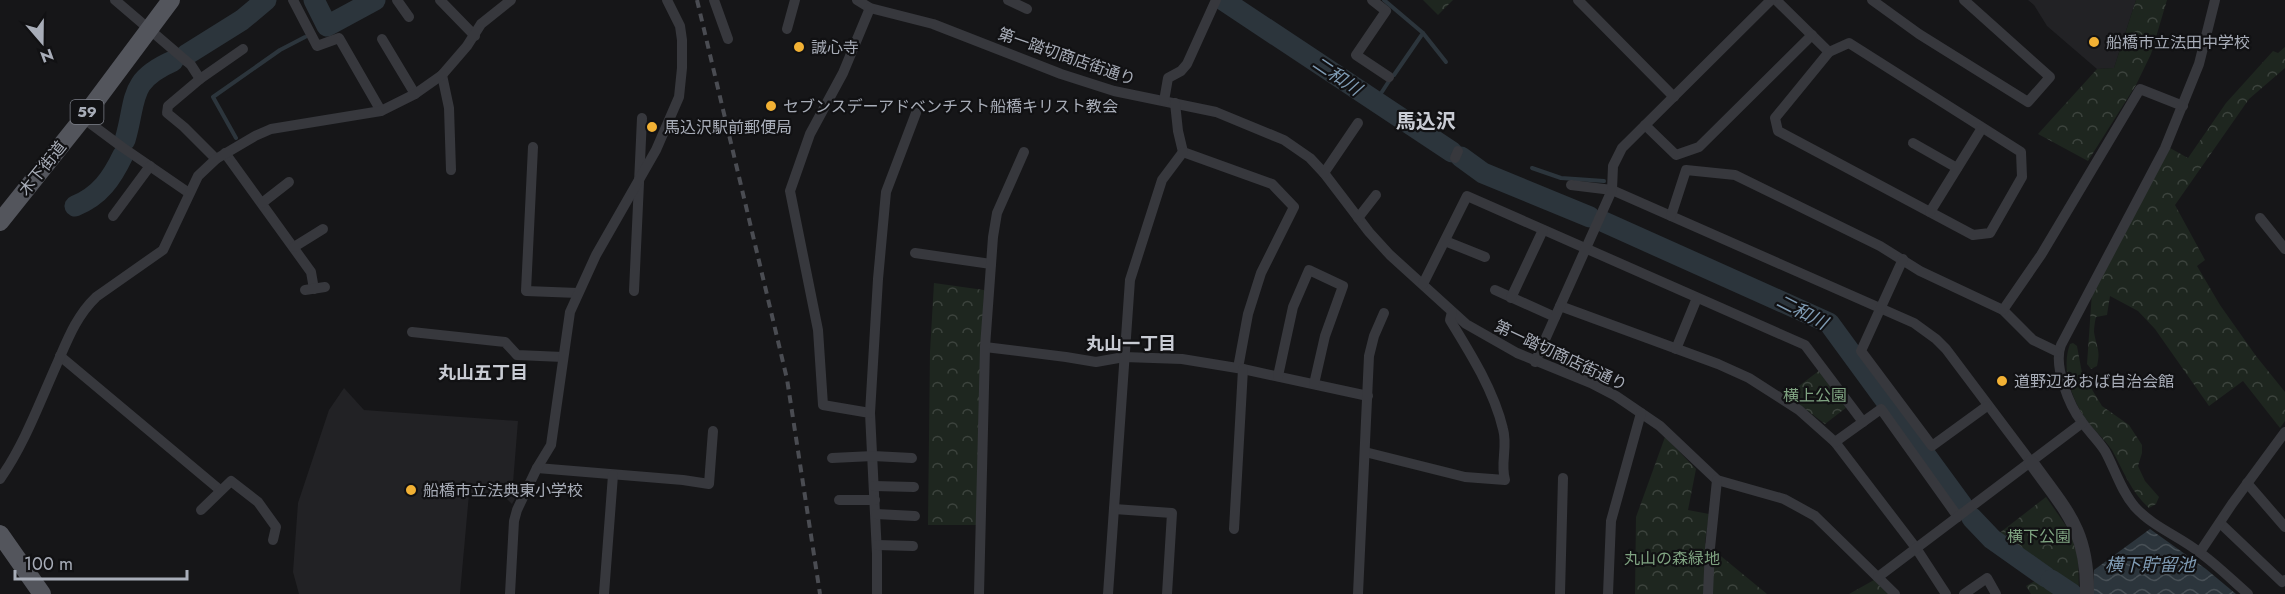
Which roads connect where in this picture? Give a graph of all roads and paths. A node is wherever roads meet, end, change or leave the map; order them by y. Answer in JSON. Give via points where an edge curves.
{"nodes":[{"id":1,"x":115,"y":0,"type":"edge"},
{"id":2,"x":171,"y":0,"type":"edge"},
{"id":3,"x":293,"y":0,"type":"edge"},
{"id":4,"x":397,"y":0,"type":"edge"},
{"id":5,"x":440,"y":0,"type":"edge"},
{"id":6,"x":511,"y":0,"type":"edge"},
{"id":7,"x":667,"y":0,"type":"edge"},
{"id":8,"x":714,"y":0,"type":"edge"},
{"id":9,"x":795,"y":0,"type":"edge"},
{"id":10,"x":857,"y":0,"type":"edge"},
{"id":11,"x":1008,"y":0,"type":"edge"},
{"id":12,"x":1372,"y":0,"type":"edge"},
{"id":13,"x":1578,"y":0,"type":"edge"},
{"id":14,"x":1771,"y":0,"type":"edge"},
{"id":15,"x":1776,"y":0,"type":"edge"},
{"id":16,"x":1872,"y":0,"type":"edge"},
{"id":17,"x":1964,"y":0,"type":"edge"},
{"id":18,"x":2216,"y":0,"type":"edge"},
{"id":19,"x":1215,"y":1,"type":"edge"},
{"id":20,"x":870,"y":8,"type":"junction"},
{"id":21,"x":1027,"y":9,"type":"dead end"},
{"id":22,"x":409,"y":17,"type":"dead end"},
{"id":23,"x":787,"y":29,"type":"dead end"},
{"id":24,"x":150,"y":30,"type":"junction"},
{"id":25,"x":1812,"y":35,"type":"junction"},
{"id":26,"x":475,"y":36,"type":"junction"},
{"id":27,"x":382,"y":39,"type":"dead end"},
{"id":28,"x":728,"y":39,"type":"dead end"},
{"id":29,"x":243,"y":49,"type":"dead end"},
{"id":30,"x":1829,"y":52,"type":"junction"},
{"id":31,"x":442,"y":75,"type":"junction"},
{"id":32,"x":1389,"y":77,"type":"dead end"},
{"id":33,"x":200,"y":79,"type":"junction"},
{"id":34,"x":416,"y":94,"type":"junction"},
{"id":35,"x":1674,"y":97,"type":"junction"},
{"id":36,"x":1169,"y":102,"type":"junction"},
{"id":37,"x":2183,"y":106,"type":"junction"},
{"id":38,"x":381,"y":111,"type":"junction"},
{"id":39,"x":916,"y":113,"type":"dead end"},
{"id":40,"x":83,"y":117,"type":"junction"},
{"id":41,"x":642,"y":118,"type":"dead end"},
{"id":42,"x":1358,"y":123,"type":"dead end"},
{"id":43,"x":1645,"y":125,"type":"junction"},
{"id":44,"x":1982,"y":128,"type":"junction"},
{"id":45,"x":1913,"y":143,"type":"dead end"},
{"id":46,"x":533,"y":147,"type":"dead end"},
{"id":47,"x":1024,"y":152,"type":"dead end"},
{"id":48,"x":1183,"y":152,"type":"junction"},
{"id":49,"x":221,"y":156,"type":"junction"},
{"id":50,"x":150,"y":166,"type":"junction"},
{"id":51,"x":1958,"y":168,"type":"junction"},
{"id":52,"x":451,"y":170,"type":"dead end"},
{"id":53,"x":1324,"y":173,"type":"junction"},
{"id":54,"x":289,"y":182,"type":"dead end"},
{"id":55,"x":639,"y":184,"type":"junction"},
{"id":56,"x":1571,"y":185,"type":"dead end"},
{"id":57,"x":1612,"y":190,"type":"junction"},
{"id":58,"x":189,"y":193,"type":"junction"},
{"id":59,"x":1376,"y":195,"type":"dead end"},
{"id":60,"x":262,"y":203,"type":"junction"},
{"id":61,"x":1930,"y":212,"type":"junction"},
{"id":62,"x":113,"y":216,"type":"dead end"},
{"id":63,"x":1671,"y":216,"type":"junction"},
{"id":64,"x":1358,"y":218,"type":"junction"},
{"id":65,"x":2260,"y":218,"type":"dead end"},
{"id":66,"x":0,"y":222,"type":"edge"},
{"id":67,"x":323,"y":229,"type":"dead end"},
{"id":68,"x":1543,"y":230,"type":"junction"},
{"id":69,"x":1445,"y":241,"type":"junction"},
{"id":70,"x":294,"y":247,"type":"junction"},
{"id":71,"x":1585,"y":249,"type":"junction"},
{"id":72,"x":2285,"y":249,"type":"edge"},
{"id":73,"x":915,"y":253,"type":"dead end"},
{"id":74,"x":1485,"y":257,"type":"dead end"},
{"id":75,"x":1903,"y":259,"type":"junction"},
{"id":76,"x":990,"y":264,"type":"junction"},
{"id":77,"x":1423,"y":284,"type":"junction"},
{"id":78,"x":314,"y":289,"type":"dead end"},
{"id":79,"x":1494,"y":290,"type":"dead end"},
{"id":80,"x":634,"y":291,"type":"dead end"},
{"id":81,"x":578,"y":293,"type":"junction"},
{"id":82,"x":1511,"y":298,"type":"junction"},
{"id":83,"x":1697,"y":298,"type":"junction"},
{"id":84,"x":1560,"y":306,"type":"junction"},
{"id":85,"x":1880,"y":306,"type":"junction"},
{"id":86,"x":2003,"y":310,"type":"junction"},
{"id":87,"x":1452,"y":312,"type":"junction"},
{"id":88,"x":1384,"y":313,"type":"dead end"},
{"id":89,"x":1555,"y":317,"type":"junction"},
{"id":90,"x":412,"y":332,"type":"dead end"},
{"id":91,"x":985,"y":347,"type":"junction"},
{"id":92,"x":1676,"y":349,"type":"junction"},
{"id":93,"x":2058,"y":352,"type":"junction"},
{"id":94,"x":60,"y":356,"type":"junction"},
{"id":95,"x":562,"y":357,"type":"junction"},
{"id":96,"x":1124,"y":357,"type":"junction"},
{"id":97,"x":1535,"y":362,"type":"junction"},
{"id":98,"x":1240,"y":368,"type":"junction"},
{"id":99,"x":1278,"y":376,"type":"junction"},
{"id":100,"x":1314,"y":384,"type":"junction"},
{"id":101,"x":1368,"y":396,"type":"junction"},
{"id":102,"x":1987,"y":406,"type":"junction"},
{"id":103,"x":870,"y":413,"type":"junction"},
{"id":104,"x":1641,"y":413,"type":"junction"},
{"id":105,"x":1863,"y":422,"type":"junction"},
{"id":106,"x":2082,"y":423,"type":"junction"},
{"id":107,"x":713,"y":431,"type":"dead end"},
{"id":108,"x":2284,"y":436,"type":"edge"},
{"id":109,"x":1835,"y":442,"type":"junction"},
{"id":110,"x":1365,"y":452,"type":"junction"},
{"id":111,"x":873,"y":456,"type":"junction"},
{"id":112,"x":832,"y":458,"type":"dead end"},
{"id":113,"x":912,"y":458,"type":"dead end"},
{"id":114,"x":2031,"y":462,"type":"junction"},
{"id":115,"x":537,"y":468,"type":"junction"},
{"id":116,"x":613,"y":475,"type":"junction"},
{"id":117,"x":1563,"y":478,"type":"dead end"},
{"id":118,"x":0,"y":479,"type":"edge"},
{"id":119,"x":1717,"y":480,"type":"junction"},
{"id":120,"x":2247,"y":483,"type":"junction"},
{"id":121,"x":874,"y":486,"type":"junction"},
{"id":122,"x":914,"y":487,"type":"dead end"},
{"id":123,"x":220,"y":490,"type":"junction"},
{"id":124,"x":839,"y":500,"type":"dead end"},
{"id":125,"x":875,"y":500,"type":"junction"},
{"id":126,"x":1114,"y":508,"type":"junction"},
{"id":127,"x":201,"y":510,"type":"dead end"},
{"id":128,"x":876,"y":514,"type":"junction"},
{"id":129,"x":1960,"y":515,"type":"junction"},
{"id":130,"x":915,"y":516,"type":"dead end"},
{"id":131,"x":2220,"y":523,"type":"junction"},
{"id":132,"x":2285,"y":527,"type":"edge"},
{"id":133,"x":1234,"y":529,"type":"dead end"},
{"id":134,"x":0,"y":534,"type":"edge"},
{"id":135,"x":273,"y":540,"type":"dead end"},
{"id":136,"x":877,"y":545,"type":"junction"},
{"id":137,"x":914,"y":546,"type":"dead end"},
{"id":138,"x":1916,"y":548,"type":"junction"},
{"id":139,"x":2200,"y":552,"type":"junction"},
{"id":140,"x":1878,"y":577,"type":"junction"},
{"id":141,"x":2285,"y":580,"type":"edge"},
{"id":142,"x":42,"y":594,"type":"edge"},
{"id":143,"x":510,"y":594,"type":"edge"},
{"id":144,"x":604,"y":594,"type":"edge"},
{"id":145,"x":877,"y":594,"type":"edge"},
{"id":146,"x":979,"y":594,"type":"edge"},
{"id":147,"x":1108,"y":594,"type":"edge"},
{"id":148,"x":1167,"y":594,"type":"edge"},
{"id":149,"x":1358,"y":594,"type":"edge"},
{"id":150,"x":1560,"y":594,"type":"edge"},
{"id":151,"x":1608,"y":594,"type":"edge"},
{"id":152,"x":1708,"y":594,"type":"edge"},
{"id":153,"x":1895,"y":594,"type":"edge"},
{"id":154,"x":1946,"y":594,"type":"edge"},
{"id":155,"x":1964,"y":594,"type":"edge"},
{"id":156,"x":1996,"y":594,"type":"edge"},
{"id":157,"x":2087,"y":594,"type":"edge"},
{"id":158,"x":2248,"y":594,"type":"edge"}],
"edges":[{"from":1,"to":24,"type":"street"},
{"from":2,"to":24,"type":"main road","name":"木下街道","number":"59"},
{"from":3,"to":38,"type":"street","via":[[317,46],[339,38]]},
{"from":4,"to":22,"type":"street"},
{"from":5,"to":26,"type":"street"},
{"from":6,"to":26,"type":"street","via":[[489,17]]},
{"from":7,"to":55,"type":"street","via":[[680,26],[682,40],[679,97]]},
{"from":8,"to":28,"type":"street"},
{"from":9,"to":23,"type":"street"},
{"from":10,"to":20,"type":"street","name":"第一踏切商店街通り"},
{"from":11,"to":21,"type":"street"},
{"from":12,"to":32,"type":"street","via":[[1386,11],[1356,55]]},
{"from":13,"to":35,"type":"street"},
{"from":14,"to":35,"type":"street"},
{"from":15,"to":25,"type":"street"},
{"from":16,"to":17,"type":"street","via":[[2028,102],[2050,77]]},
{"from":18,"to":37,"type":"street"},
{"from":19,"to":36,"type":"street","via":[[1187,64],[1168,78]]},
{"from":20,"to":36,"type":"street","name":"第一踏切商店街通り","via":[[933,24],[1114,91]]},
{"from":20,"to":103,"type":"street","via":[[843,74],[810,134],[790,191],[818,330],[823,405]]},
{"from":24,"to":33,"type":"street","via":[[191,65]]},
{"from":24,"to":40,"type":"main road","name":"木下街道","number":"59"},
{"from":25,"to":30,"type":"street"},
{"from":25,"to":43,"type":"street","via":[[1699,147],[1676,155]]},
{"from":26,"to":31,"type":"street"},
{"from":27,"to":34,"type":"street"},
{"from":29,"to":33,"type":"street"},
{"from":30,"to":44,"type":"street","via":[[1849,43]]},
{"from":30,"to":61,"type":"street","via":[[1775,118],[1778,131]]},
{"from":31,"to":34,"type":"street"},
{"from":31,"to":52,"type":"street","via":[[449,108]]},
{"from":33,"to":49,"type":"street","via":[[168,106],[166,113]]},
{"from":34,"to":38,"type":"street"},
{"from":35,"to":43,"type":"street"},
{"from":36,"to":48,"type":"street"},
{"from":36,"to":53,"type":"street","name":"第一踏切商店街通り","via":[[1216,112],[1284,140]]},
{"from":37,"to":86,"type":"street","via":[[2140,89],[2041,255]]},
{"from":37,"to":93,"type":"street"},
{"from":38,"to":49,"type":"street","via":[[271,129]]},
{"from":39,"to":103,"type":"street","via":[[886,192]]},
{"from":40,"to":50,"type":"street"},
{"from":40,"to":66,"type":"main road","name":"木下街道","number":"59"},
{"from":41,"to":55,"type":"street"},
{"from":42,"to":53,"type":"street"},
{"from":43,"to":57,"type":"street","via":[[1622,148],[1613,166]]},
{"from":44,"to":51,"type":"street"},
{"from":44,"to":61,"type":"street","via":[[2021,152],[2022,177],[1989,233],[1973,235]]},
{"from":45,"to":51,"type":"street"},
{"from":46,"to":81,"type":"street","via":[[526,291]]},
{"from":47,"to":76,"type":"street","via":[[997,213]]},
{"from":48,"to":96,"type":"street","via":[[1162,180],[1133,269]]},
{"from":48,"to":98,"type":"street","via":[[1272,184],[1294,207],[1261,273],[1248,314]]},
{"from":49,"to":58,"type":"street","via":[[198,176]]},
{"from":49,"to":60,"type":"street"},
{"from":50,"to":58,"type":"street"},
{"from":50,"to":62,"type":"street"},
{"from":51,"to":61,"type":"street"},
{"from":53,"to":64,"type":"street","name":"第一踏切商店街通り"},
{"from":54,"to":60,"type":"street"},
{"from":55,"to":80,"type":"street"},
{"from":55,"to":81,"type":"street"},
{"from":56,"to":57,"type":"street"},
{"from":57,"to":63,"type":"street"},
{"from":57,"to":71,"type":"street"},
{"from":58,"to":94,"type":"street","via":[[163,250],[87,305]]},
{"from":59,"to":64,"type":"street"},
{"from":60,"to":70,"type":"street"},
{"from":63,"to":75,"type":"street","via":[[1686,170],[1735,175]]},
{"from":63,"to":85,"type":"street"},
{"from":64,"to":77,"type":"street","name":"第一踏切商店街通り","via":[[1390,255]]},
{"from":65,"to":72,"type":"street"},
{"from":67,"to":70,"type":"street"},
{"from":68,"to":69,"type":"street","via":[[1467,196]]},
{"from":68,"to":71,"type":"street"},
{"from":68,"to":82,"type":"street"},
{"from":69,"to":74,"type":"street"},
{"from":69,"to":77,"type":"street"},
{"from":70,"to":78,"type":"street","via":[[311,272]]},
{"from":71,"to":83,"type":"street"},
{"from":71,"to":84,"type":"street"},
{"from":73,"to":76,"type":"street"},
{"from":75,"to":85,"type":"street"},
{"from":75,"to":86,"type":"street"},
{"from":76,"to":91,"type":"street"},
{"from":77,"to":87,"type":"street","name":"第一踏切商店街通り"},
{"from":79,"to":82,"type":"street"},
{"from":81,"to":95,"type":"street","via":[[570,312]]},
{"from":82,"to":89,"type":"street"},
{"from":83,"to":92,"type":"street"},
{"from":83,"to":105,"type":"street","via":[[1805,345]]},
{"from":84,"to":89,"type":"street"},
{"from":84,"to":92,"type":"street"},
{"from":85,"to":102,"type":"street","via":[[1936,339]]},
{"from":85,"to":102,"type":"street","via":[[1861,351],[1932,446]]},
{"from":86,"to":93,"type":"street","via":[[2033,340]]},
{"from":87,"to":97,"type":"street","name":"第一踏切商店街通り","via":[[1484,335]]},
{"from":87,"to":110,"type":"street","via":[[1450,320],[1498,411],[1505,443],[1505,480],[1466,477]]},
{"from":88,"to":101,"type":"street","via":[[1369,356]]},
{"from":89,"to":97,"type":"street"},
{"from":90,"to":95,"type":"street","via":[[506,342],[517,355]]},
{"from":91,"to":96,"type":"street","via":[[1096,362]]},
{"from":91,"to":146,"type":"street"},
{"from":92,"to":109,"type":"street","via":[[1749,378],[1799,410]]},
{"from":93,"to":106,"type":"street","via":[[2060,375]]},
{"from":94,"to":118,"type":"street"},
{"from":94,"to":123,"type":"street"},
{"from":95,"to":115,"type":"street","via":[[551,445]]},
{"from":96,"to":98,"type":"street","via":[[1182,359]]},
{"from":96,"to":126,"type":"street"},
{"from":97,"to":104,"type":"street","name":"第一踏切商店街通り","via":[[1604,389]]},
{"from":98,"to":99,"type":"street"},
{"from":98,"to":133,"type":"street"},
{"from":99,"to":100,"type":"street"},
{"from":99,"to":100,"type":"street","via":[[1293,307],[1309,270],[1343,286],[1325,336]]},
{"from":100,"to":101,"type":"street"},
{"from":101,"to":110,"type":"street"},
{"from":102,"to":114,"type":"street"},
{"from":103,"to":111,"type":"street"},
{"from":104,"to":119,"type":"street","name":"第一踏切商店街通り"},
{"from":104,"to":151,"type":"street","via":[[1611,521]]},
{"from":105,"to":109,"type":"street"},
{"from":105,"to":129,"type":"street","via":[[1881,409]]},
{"from":106,"to":114,"type":"street"},
{"from":106,"to":139,"type":"street","via":[[2098,440],[2135,507]]},
{"from":107,"to":116,"type":"street","via":[[709,484]]},
{"from":108,"to":120,"type":"street"},
{"from":109,"to":138,"type":"street"},
{"from":110,"to":149,"type":"street"},
{"from":111,"to":112,"type":"street"},
{"from":111,"to":113,"type":"street"},
{"from":111,"to":121,"type":"street"},
{"from":114,"to":129,"type":"street"},
{"from":114,"to":157,"type":"street","via":[[2076,527],[2086,560]]},
{"from":115,"to":116,"type":"street"},
{"from":115,"to":143,"type":"street","via":[[514,521]]},
{"from":116,"to":144,"type":"street"},
{"from":117,"to":150,"type":"street"},
{"from":119,"to":140,"type":"street","name":"第一踏切商店街通り","via":[[1800,506]]},
{"from":119,"to":152,"type":"street"},
{"from":120,"to":131,"type":"street"},
{"from":120,"to":132,"type":"street"},
{"from":121,"to":122,"type":"street"},
{"from":121,"to":125,"type":"street"},
{"from":123,"to":127,"type":"street"},
{"from":123,"to":135,"type":"street","via":[[231,481],[258,501],[276,527]]},
{"from":124,"to":125,"type":"street"},
{"from":125,"to":128,"type":"street"},
{"from":126,"to":147,"type":"street"},
{"from":126,"to":148,"type":"street","via":[[1172,513]]},
{"from":128,"to":130,"type":"street"},
{"from":128,"to":136,"type":"street"},
{"from":129,"to":138,"type":"street"},
{"from":131,"to":139,"type":"street"},
{"from":131,"to":141,"type":"street","via":[[2282,582]]},
{"from":134,"to":142,"type":"main road"},
{"from":136,"to":137,"type":"street"},
{"from":136,"to":145,"type":"street"},
{"from":138,"to":140,"type":"street"},
{"from":138,"to":154,"type":"street"},
{"from":139,"to":158,"type":"street"},
{"from":140,"to":153,"type":"street","name":"第一踏切商店街通り"},
{"from":155,"to":156,"type":"street","via":[[1987,578]]}]}
